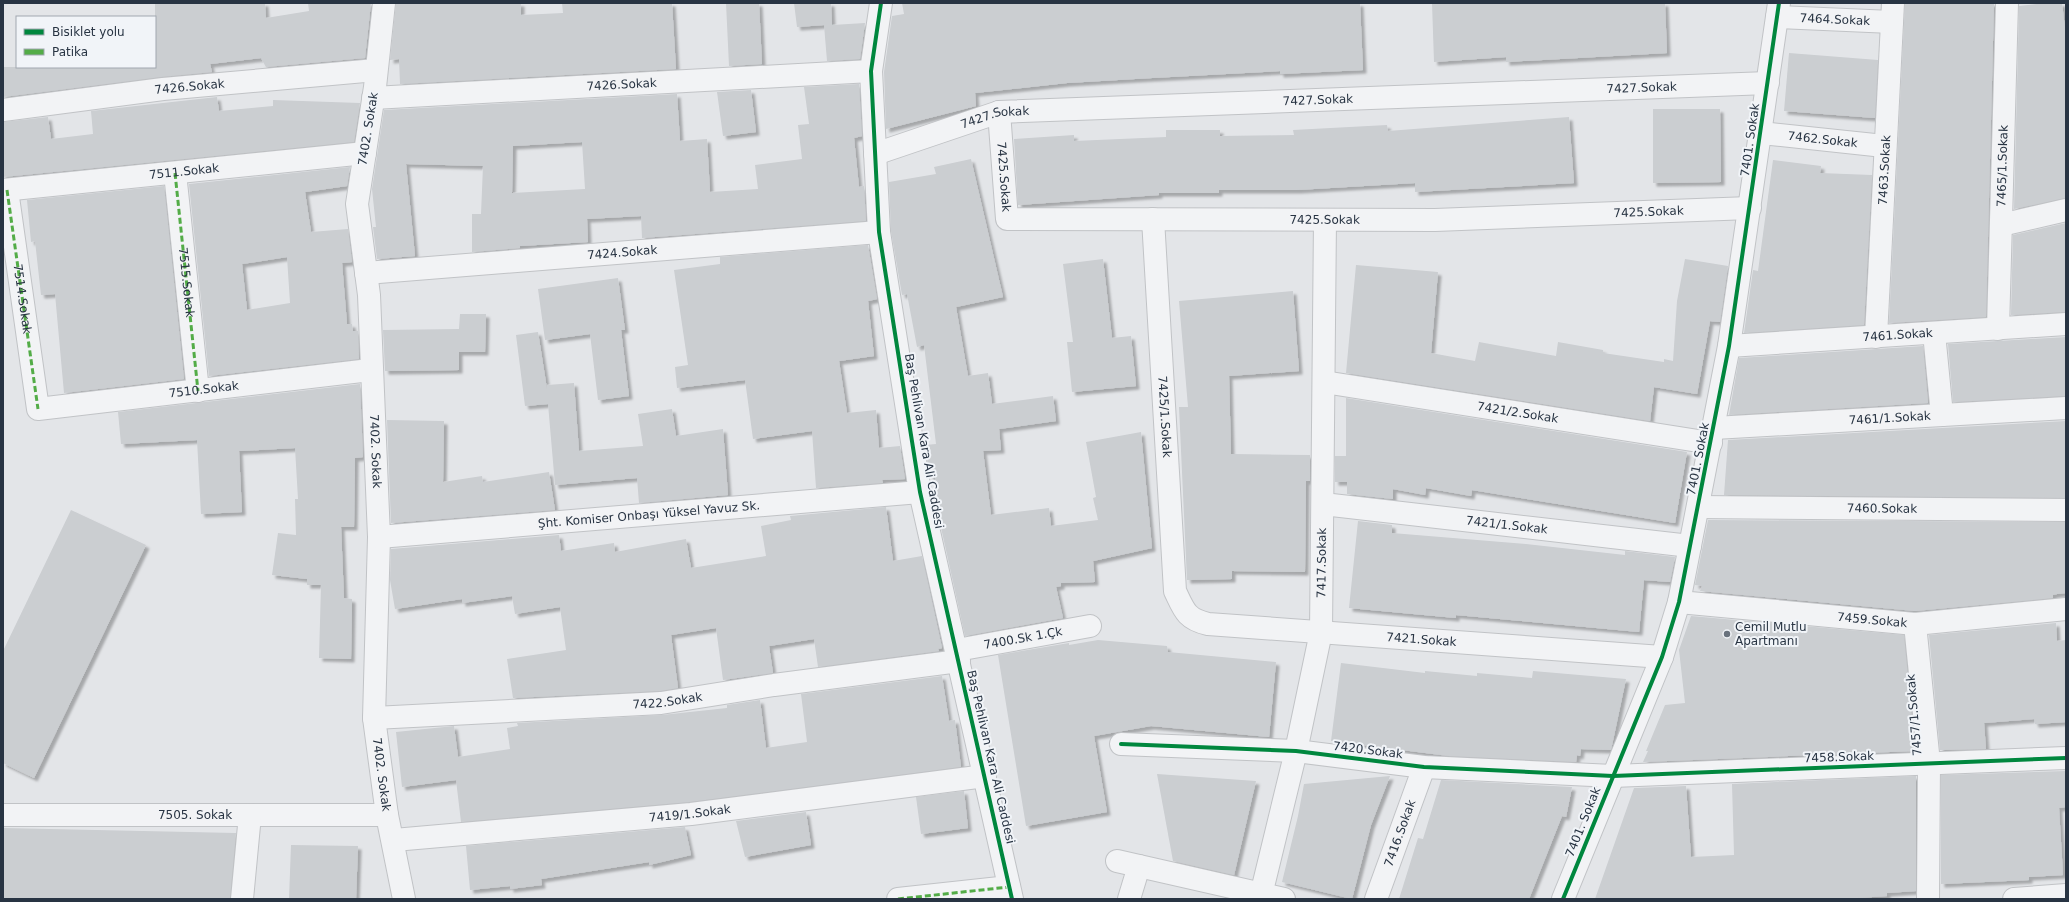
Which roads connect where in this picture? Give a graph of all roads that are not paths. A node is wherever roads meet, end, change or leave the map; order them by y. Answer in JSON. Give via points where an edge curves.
{"nodes":[{"id":1,"x":384,"y":3,"type":"edge"},
{"id":2,"x":881,"y":3,"type":"edge"},
{"id":3,"x":2007,"y":3,"type":"edge"},
{"id":4,"x":1778,"y":10,"type":"edge"},
{"id":5,"x":1893,"y":12,"type":"edge"},
{"id":6,"x":376,"y":70,"type":"junction"},
{"id":7,"x":871,"y":71,"type":"junction"},
{"id":8,"x":1768,"y":83,"type":"junction"},
{"id":9,"x":373,"y":98,"type":"junction"},
{"id":10,"x":3,"y":110,"type":"edge"},
{"id":11,"x":999,"y":112,"type":"junction"},
{"id":12,"x":1761,"y":133,"type":"junction"},
{"id":13,"x":1884,"y":146,"type":"junction"},
{"id":14,"x":364,"y":153,"type":"junction"},
{"id":15,"x":875,"y":154,"type":"junction"},
{"id":16,"x":175,"y":173,"type":"junction"},
{"id":17,"x":5,"y":190,"type":"edge"},
{"id":18,"x":1750,"y":208,"type":"junction"},
{"id":19,"x":2066,"y":210,"type":"edge"},
{"id":20,"x":1153,"y":219,"type":"junction"},
{"id":21,"x":1325,"y":220,"type":"junction"},
{"id":22,"x":2001,"y":225,"type":"junction"},
{"id":23,"x":879,"y":232,"type":"junction"},
{"id":24,"x":366,"y":273,"type":"junction"},
{"id":25,"x":2066,"y":324,"type":"edge"},
{"id":26,"x":1998,"y":329,"type":"junction"},
{"id":27,"x":1934,"y":333,"type":"junction"},
{"id":28,"x":1876,"y":337,"type":"junction"},
{"id":29,"x":1729,"y":346,"type":"junction"},
{"id":30,"x":370,"y":370,"type":"junction"},
{"id":31,"x":1324,"y":382,"type":"junction"},
{"id":32,"x":198,"y":391,"type":"junction"},
{"id":33,"x":2066,"y":408,"type":"edge"},
{"id":34,"x":38,"y":409,"type":"joint"},
{"id":35,"x":1942,"y":415,"type":"junction"},
{"id":36,"x":1713,"y":435,"type":"junction"},
{"id":37,"x":920,"y":492,"type":"junction"},
{"id":38,"x":1323,"y":504,"type":"junction"},
{"id":39,"x":1698,"y":507,"type":"junction"},
{"id":40,"x":2066,"y":510,"type":"edge"},
{"id":41,"x":379,"y":538,"type":"junction"},
{"id":42,"x":1690,"y":546,"type":"junction"},
{"id":43,"x":1679,"y":602,"type":"junction"},
{"id":44,"x":2066,"y":609,"type":"edge"},
{"id":45,"x":1184,"y":612,"type":"joint"},
{"id":46,"x":1915,"y":624,"type":"junction"},
{"id":47,"x":1090,"y":626,"type":"dead end"},
{"id":48,"x":1321,"y":632,"type":"junction"},
{"id":49,"x":958,"y":656,"type":"junction"},
{"id":50,"x":1662,"y":657,"type":"junction"},
{"id":51,"x":374,"y":718,"type":"junction"},
{"id":52,"x":1121,"y":744,"type":"dead end"},
{"id":53,"x":1296,"y":751,"type":"junction"},
{"id":54,"x":2066,"y":758,"type":"edge"},
{"id":55,"x":1928,"y":763,"type":"junction"},
{"id":56,"x":1424,"y":767,"type":"junction"},
{"id":57,"x":985,"y":776,"type":"junction"},
{"id":58,"x":1613,"y":776,"type":"junction"},
{"id":59,"x":3,"y":815,"type":"edge"},
{"id":60,"x":387,"y":815,"type":"junction"},
{"id":61,"x":250,"y":816,"type":"junction"},
{"id":62,"x":394,"y":840,"type":"junction"},
{"id":63,"x":1117,"y":861,"type":"dead end"},
{"id":64,"x":1139,"y":866,"type":"junction"},
{"id":65,"x":1010,"y":893,"type":"edge"},
{"id":66,"x":2066,"y":896,"type":"edge"},
{"id":67,"x":1261,"y":897,"type":"edge"},
{"id":68,"x":242,"y":899,"type":"edge"},
{"id":69,"x":404,"y":899,"type":"edge"},
{"id":70,"x":898,"y":899,"type":"edge"},
{"id":71,"x":1129,"y":899,"type":"edge"},
{"id":72,"x":1284,"y":899,"type":"edge"},
{"id":73,"x":1376,"y":899,"type":"edge"},
{"id":74,"x":1563,"y":899,"type":"edge"},
{"id":75,"x":1928,"y":899,"type":"edge"},
{"id":76,"x":2014,"y":899,"type":"edge"}],
"edges":[{"from":1,"to":6,"type":"street","name":"7402. Sokak"},
{"from":2,"to":7,"type":"street","name":"Baş Pehlivan Kara Ali Caddesi"},
{"from":3,"to":22,"type":"street","name":"7465/1.Sokak"},
{"from":4,"to":5,"type":"street","name":"7464.Sokak"},
{"from":4,"to":8,"type":"street","name":"7401. Sokak"},
{"from":5,"to":13,"type":"street","name":"7463.Sokak"},
{"from":6,"to":9,"type":"street","name":"7402. Sokak"},
{"from":6,"to":10,"type":"street","name":"7426.Sokak","via":[[163,89]]},
{"from":7,"to":9,"type":"street","name":"7426.Sokak"},
{"from":7,"to":15,"type":"street","name":"Baş Pehlivan Kara Ali Caddesi"},
{"from":8,"to":11,"type":"street","name":"7427.Sokak"},
{"from":8,"to":12,"type":"street","name":"7401. Sokak"},
{"from":9,"to":14,"type":"street","name":"7402. Sokak"},
{"from":11,"to":15,"type":"street","name":"7427.Sokak"},
{"from":11,"to":20,"type":"street","name":"7425.Sokak","via":[[1007,219]]},
{"from":12,"to":13,"type":"street","name":"7462.Sokak"},
{"from":12,"to":18,"type":"street","name":"7401. Sokak"},
{"from":13,"to":28,"type":"street","name":"7463.Sokak"},
{"from":14,"to":16,"type":"street","name":"7511.Sokak"},
{"from":14,"to":24,"type":"street","name":"7402. Sokak","via":[[357,204]]},
{"from":15,"to":23,"type":"street","name":"Baş Pehlivan Kara Ali Caddesi"},
{"from":16,"to":17,"type":"street","name":"7511.Sokak"},
{"from":16,"to":32,"type":"street","name":"7515.Sokak"},
{"from":17,"to":34,"type":"street","name":"7514.Sokak"},
{"from":18,"to":21,"type":"street","name":"7425.Sokak","via":[[1435,220]]},
{"from":18,"to":29,"type":"street","name":"7401. Sokak"},
{"from":19,"to":22,"type":"street"},
{"from":20,"to":21,"type":"street","name":"7425.Sokak"},
{"from":20,"to":45,"type":"street","name":"7425/1.Sokak","via":[[1175,592]]},
{"from":21,"to":31,"type":"street","name":"7417.Sokak"},
{"from":22,"to":26,"type":"street","name":"7465/1.Sokak"},
{"from":23,"to":24,"type":"street","name":"7424.Sokak"},
{"from":23,"to":37,"type":"street","name":"Baş Pehlivan Kara Ali Caddesi"},
{"from":24,"to":30,"type":"street","name":"7402. Sokak","via":[[369,295]]},
{"from":25,"to":26,"type":"street","name":"7461.Sokak"},
{"from":26,"to":27,"type":"street","name":"7461.Sokak"},
{"from":27,"to":28,"type":"street","name":"7461.Sokak"},
{"from":27,"to":35,"type":"street"},
{"from":28,"to":29,"type":"street","name":"7461.Sokak"},
{"from":29,"to":36,"type":"street","name":"7401. Sokak"},
{"from":30,"to":32,"type":"street","name":"7510.Sokak"},
{"from":30,"to":41,"type":"street","name":"7402. Sokak"},
{"from":31,"to":36,"type":"street","name":"7421/2.Sokak"},
{"from":31,"to":38,"type":"street","name":"7417.Sokak"},
{"from":32,"to":34,"type":"street","name":"7510.Sokak"},
{"from":33,"to":35,"type":"street","name":"7461/1.Sokak"},
{"from":35,"to":36,"type":"street","name":"7461/1.Sokak"},
{"from":36,"to":39,"type":"street","name":"7401. Sokak"},
{"from":37,"to":41,"type":"street","name":"Şht. Komiser Onbaşı Yüksel Yavuz Sk."},
{"from":37,"to":49,"type":"street","name":"Baş Pehlivan Kara Ali Caddesi"},
{"from":38,"to":42,"type":"street","name":"7421/1.Sokak"},
{"from":38,"to":48,"type":"street","name":"7417.Sokak"},
{"from":39,"to":40,"type":"street","name":"7460.Sokak"},
{"from":39,"to":42,"type":"street","name":"7401. Sokak"},
{"from":41,"to":51,"type":"street","name":"7402. Sokak"},
{"from":42,"to":43,"type":"street","name":"7401. Sokak"},
{"from":43,"to":46,"type":"street","name":"7459.Sokak"},
{"from":43,"to":50,"type":"street","name":"7401. Sokak"},
{"from":44,"to":46,"type":"street","name":"7459.Sokak"},
{"from":45,"to":48,"type":"street","name":"7421.Sokak","via":[[1198,622],[1208,624]]},
{"from":46,"to":55,"type":"street","name":"7457/1.Sokak"},
{"from":47,"to":49,"type":"street","name":"7400.Sk 1.Çk"},
{"from":48,"to":50,"type":"street","name":"7421.Sokak"},
{"from":48,"to":53,"type":"street","name":"7417.Sokak"},
{"from":49,"to":51,"type":"street","name":"7422.Sokak","via":[[662,703]]},
{"from":49,"to":57,"type":"street","name":"Baş Pehlivan Kara Ali Caddesi"},
{"from":50,"to":58,"type":"street","name":"7401. Sokak"},
{"from":51,"to":60,"type":"street","name":"7402. Sokak"},
{"from":52,"to":53,"type":"street","name":"7420.Sokak"},
{"from":53,"to":56,"type":"street","name":"7420.Sokak"},
{"from":53,"to":67,"type":"street","name":"7417.Sokak"},
{"from":54,"to":55,"type":"street","name":"7458.Sokak"},
{"from":55,"to":58,"type":"street","name":"7458.Sokak"},
{"from":55,"to":75,"type":"street","name":"7457/1.Sokak"},
{"from":56,"to":58,"type":"street","name":"7420.Sokak"},
{"from":56,"to":73,"type":"street","name":"7416.Sokak"},
{"from":57,"to":62,"type":"street","name":"7419/1.Sokak","via":[[691,814]]},
{"from":57,"to":65,"type":"street","name":"Baş Pehlivan Kara Ali Caddesi"},
{"from":58,"to":74,"type":"street","name":"7401. Sokak"},
{"from":59,"to":61,"type":"street","name":"7505. Sokak"},
{"from":60,"to":61,"type":"street","name":"7505. Sokak"},
{"from":60,"to":62,"type":"street","name":"7402. Sokak"},
{"from":61,"to":68,"type":"street"},
{"from":62,"to":69,"type":"street","name":"7402. Sokak"},
{"from":63,"to":64,"type":"street"},
{"from":64,"to":67,"type":"street"},
{"from":64,"to":71,"type":"street"},
{"from":65,"to":70,"type":"street"},
{"from":66,"to":76,"type":"street"},
{"from":67,"to":72,"type":"street"}]}
